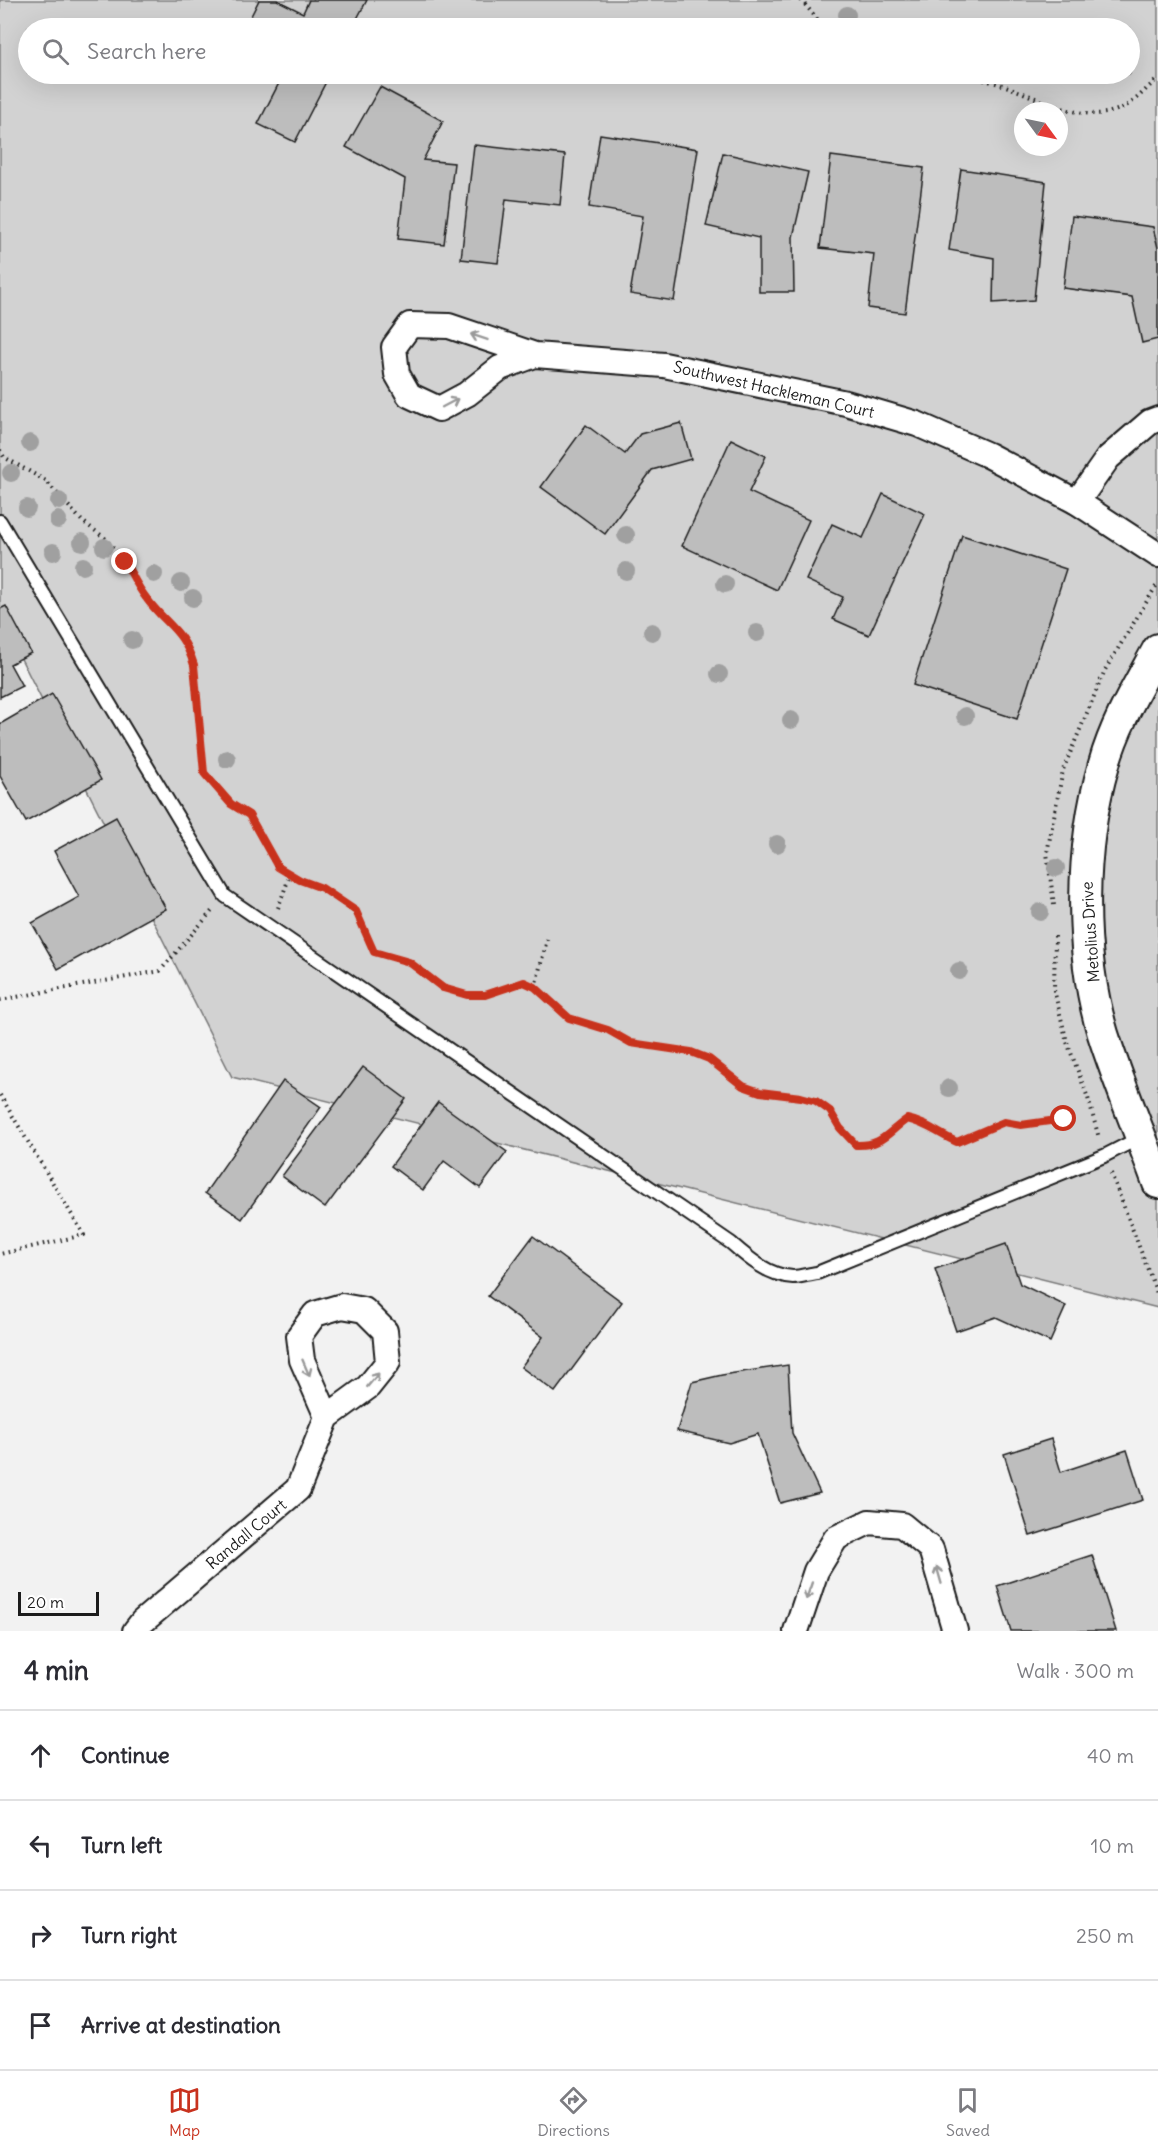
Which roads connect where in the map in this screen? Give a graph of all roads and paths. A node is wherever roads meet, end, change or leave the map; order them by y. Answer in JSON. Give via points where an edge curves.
{"nodes":[{"id":1,"x":801,"y":0,"type":"edge"},
{"id":2,"x":816,"y":18,"type":"edge"},
{"id":3,"x":1158,"y":79,"type":"edge"},
{"id":4,"x":998,"y":84,"type":"edge"},
{"id":5,"x":535,"y":355,"type":"junction"},
{"id":6,"x":1158,"y":419,"type":"edge"},
{"id":7,"x":0,"y":450,"type":"edge"},
{"id":8,"x":1077,"y":502,"type":"junction"},
{"id":9,"x":0,"y":521,"type":"edge"},
{"id":10,"x":1158,"y":555,"type":"edge"},
{"id":11,"x":1158,"y":649,"type":"edge"},
{"id":12,"x":290,"y":875,"type":"junction"},
{"id":13,"x":225,"y":896,"type":"junction"},
{"id":14,"x":270,"y":928,"type":"junction"},
{"id":15,"x":548,"y":936,"type":"dead end"},
{"id":16,"x":535,"y":987,"type":"junction"},
{"id":17,"x":0,"y":1000,"type":"edge"},
{"id":18,"x":0,"y":1095,"type":"edge"},
{"id":19,"x":1064,"y":1119,"type":"dead end"},
{"id":20,"x":1141,"y":1137,"type":"junction"},
{"id":21,"x":1158,"y":1183,"type":"edge"},
{"id":22,"x":0,"y":1254,"type":"edge"},
{"id":23,"x":327,"y":1417,"type":"junction"},
{"id":24,"x":135,"y":1631,"type":"edge"},
{"id":25,"x":796,"y":1631,"type":"edge"},
{"id":26,"x":955,"y":1631,"type":"edge"}],
"edges":[{"from":1,"to":2,"type":"path"},
{"from":3,"to":4,"type":"path","via":[[1138,100],[1113,112],[1088,114],[1045,103]]},
{"from":5,"to":5,"type":"street","name":"Southwest Hackleman Court","one_way":true,"via":[[449,326],[410,325],[394,347],[397,374],[409,395],[439,409],[500,368]]},
{"from":5,"to":8,"type":"street","name":"Southwest Hackleman Court","via":[[664,365],[846,402],[917,424],[988,454]]},
{"from":6,"to":8,"type":"street","via":[[1108,458]]},
{"from":7,"to":12,"type":"path","via":[[4,457],[46,481],[82,521],[105,538],[125,562],[146,599],[180,635],[194,665],[204,773],[231,804],[249,815],[278,867]]},
{"from":8,"to":10,"type":"street","name":"Southwest Hackleman Court"},
{"from":9,"to":13,"type":"lane"},
{"from":11,"to":20,"type":"street","name":"Metolius Drive","via":[[1129,701],[1104,764],[1090,831],[1085,898],[1089,969],[1103,1032]]},
{"from":12,"to":14,"type":"path"},
{"from":12,"to":16,"type":"path","via":[[322,888],[356,911],[374,952],[409,962],[443,988],[485,995],[524,982]]},
{"from":13,"to":14,"type":"lane"},
{"from":13,"to":17,"type":"path","via":[[160,971]]},
{"from":14,"to":20,"type":"lane","via":[[752,1261],[794,1277],[817,1273],[1104,1156]]},
{"from":15,"to":16,"type":"path"},
{"from":16,"to":19,"type":"path","via":[[569,1018],[608,1030],[631,1043],[691,1052],[709,1059],[743,1086],[760,1092],[816,1101],[830,1111],[856,1145],[870,1146],[907,1119],[922,1122],[957,1142],[1004,1122],[1021,1125]]},
{"from":18,"to":22,"type":"path","via":[[84,1235]]},
{"from":20,"to":21,"type":"street","name":"Metolius Drive"},
{"from":23,"to":23,"type":"street","one_way":true,"via":[[368,1387],[388,1362],[385,1331],[364,1310],[342,1306],[315,1314],[299,1336],[302,1360]]},
{"from":23,"to":24,"type":"street","name":"Randall Court","via":[[298,1489]]},
{"from":26,"to":25,"type":"street","one_way":true,"via":[[931,1549],[902,1525],[869,1522],[836,1538],[816,1571]]}]}
